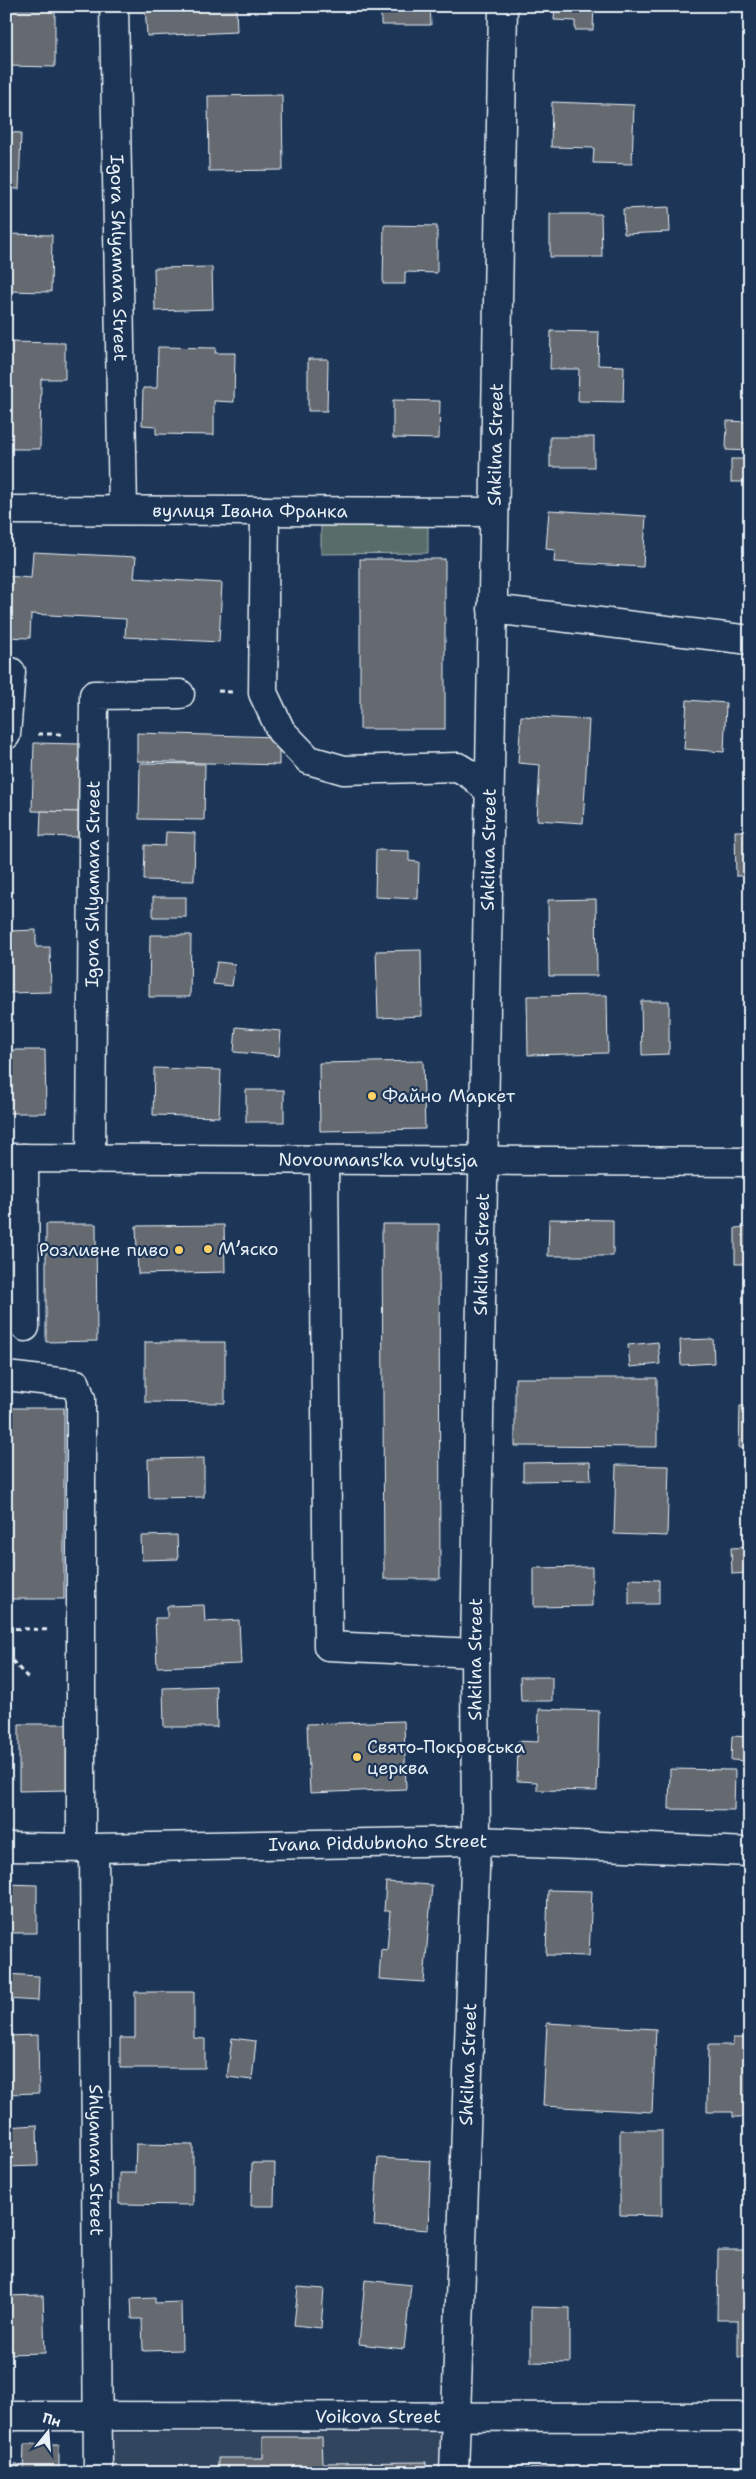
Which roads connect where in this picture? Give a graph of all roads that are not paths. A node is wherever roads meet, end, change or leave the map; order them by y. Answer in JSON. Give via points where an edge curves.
{"nodes":[{"id":1,"x":114,"y":6,"type":"edge"},
{"id":2,"x":503,"y":6,"type":"edge"},
{"id":3,"x":6,"y":510,"type":"edge"},
{"id":4,"x":123,"y":510,"type":"junction"},
{"id":5,"x":265,"y":511,"type":"junction"},
{"id":6,"x":494,"y":512,"type":"junction"},
{"id":7,"x":492,"y":609,"type":"junction"},
{"id":8,"x":750,"y":640,"type":"edge"},
{"id":9,"x":11,"y":672,"type":"dead end"},
{"id":10,"x":180,"y":694,"type":"dead end"},
{"id":11,"x":7,"y":734,"type":"edge"},
{"id":12,"x":489,"y":791,"type":"junction"},
{"id":13,"x":15,"y":1158,"type":"edge"},
{"id":14,"x":90,"y":1158,"type":"junction"},
{"id":15,"x":324,"y":1160,"type":"junction"},
{"id":16,"x":483,"y":1160,"type":"junction"},
{"id":17,"x":750,"y":1162,"type":"edge"},
{"id":18,"x":15,"y":1265,"type":"edge"},
{"id":19,"x":26,"y":1328,"type":"dead end"},
{"id":20,"x":6,"y":1376,"type":"edge"},
{"id":21,"x":475,"y":1652,"type":"junction"},
{"id":22,"x":476,"y":1841,"type":"junction"},
{"id":23,"x":6,"y":1847,"type":"edge"},
{"id":24,"x":87,"y":1848,"type":"junction"},
{"id":25,"x":750,"y":1852,"type":"edge"},
{"id":26,"x":98,"y":2415,"type":"junction"},
{"id":27,"x":6,"y":2416,"type":"edge"},
{"id":28,"x":454,"y":2416,"type":"junction"},
{"id":29,"x":750,"y":2417,"type":"edge"},
{"id":30,"x":98,"y":2473,"type":"edge"},
{"id":31,"x":454,"y":2473,"type":"edge"}],
"edges":[{"from":1,"to":4,"type":"street","name":"Igora Shlyamara Street"},
{"from":2,"to":6,"type":"street","name":"Shkilna Street"},
{"from":3,"to":4,"type":"street","name":"вулиця Івана Франка"},
{"from":4,"to":5,"type":"street","name":"вулиця Івана Франка"},
{"from":5,"to":6,"type":"street","name":"вулиця Івана Франка"},
{"from":5,"to":12,"type":"street","via":[[263,693],[281,732],[309,760],[344,770],[458,767]]},
{"from":6,"to":7,"type":"street","name":"Shkilna Street"},
{"from":7,"to":8,"type":"street"},
{"from":7,"to":12,"type":"street","name":"Shkilna Street"},
{"from":9,"to":11,"type":"street"},
{"from":10,"to":14,"type":"street","name":"Igora Shlyamara Street","via":[[94,695]]},
{"from":12,"to":16,"type":"street","name":"Shkilna Street"},
{"from":13,"to":14,"type":"street","name":"Novoumans'ka vulytsja"},
{"from":13,"to":18,"type":"street"},
{"from":14,"to":15,"type":"street","name":"Novoumans'ka vulytsja"},
{"from":15,"to":16,"type":"street","name":"Novoumans'ka vulytsja"},
{"from":15,"to":21,"type":"street","via":[[315,1235],[328,1646]]},
{"from":16,"to":17,"type":"street","name":"Novoumans'ka vulytsja"},
{"from":16,"to":21,"type":"street","name":"Shkilna Street"},
{"from":18,"to":19,"type":"street"},
{"from":20,"to":24,"type":"street","name":"Shlyamara Street","via":[[76,1384],[81,1399],[81,1628]]},
{"from":21,"to":22,"type":"street","name":"Shkilna Street"},
{"from":22,"to":24,"type":"street","name":"Ivana Piddubnoho Street"},
{"from":22,"to":25,"type":"street","name":"Ivana Piddubnoho Street"},
{"from":22,"to":28,"type":"street","name":"Shkilna Street"},
{"from":23,"to":24,"type":"street","name":"Ivana Piddubnoho Street"},
{"from":24,"to":26,"type":"street","name":"Shlyamara Street"},
{"from":26,"to":27,"type":"street","name":"Voikova Street"},
{"from":26,"to":28,"type":"street","name":"Voikova Street"},
{"from":26,"to":30,"type":"street","name":"Shlyamara Street"},
{"from":28,"to":29,"type":"street","name":"Voikova Street"},
{"from":28,"to":31,"type":"street","name":"Shkilna Street"}]}
